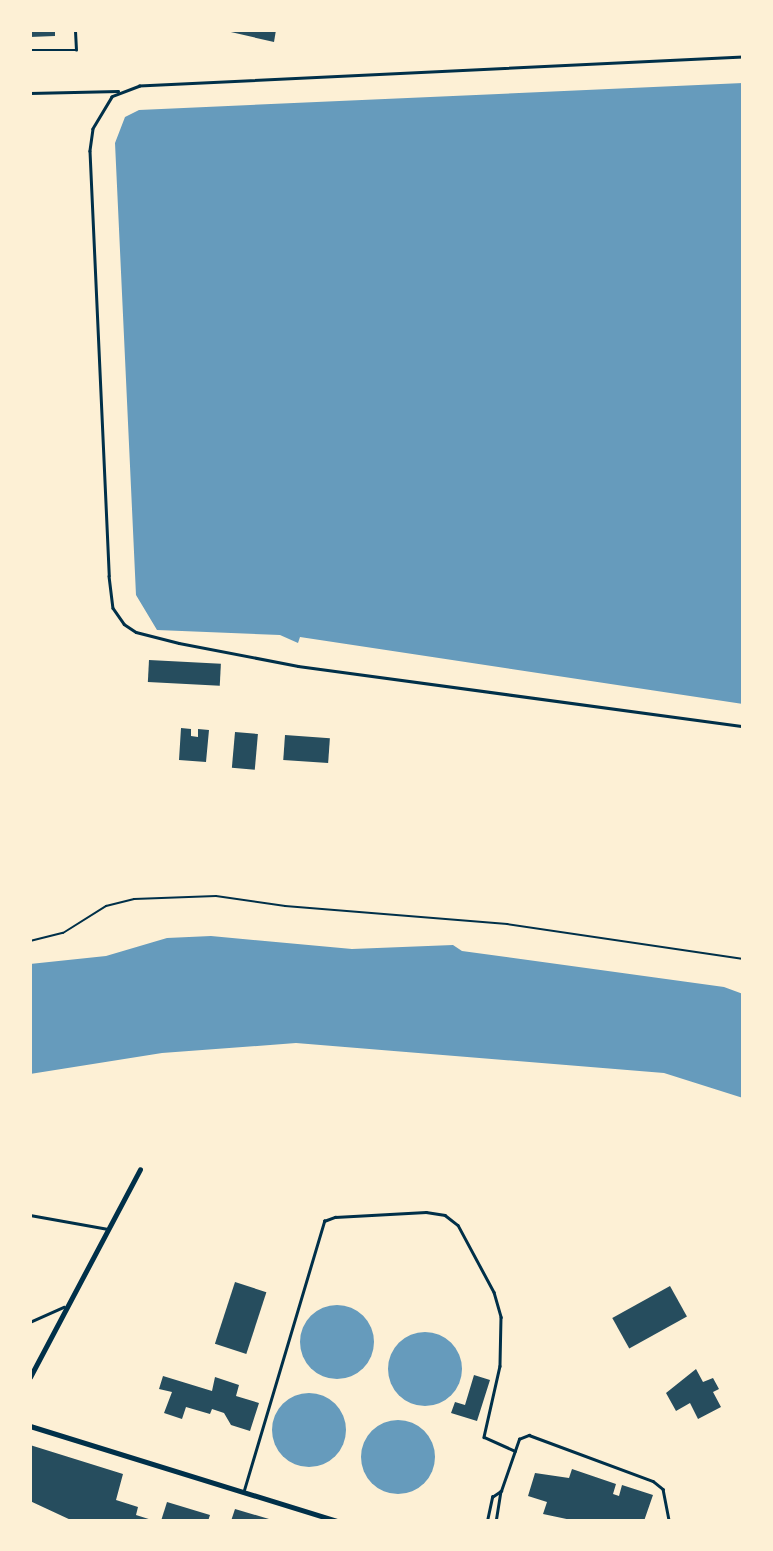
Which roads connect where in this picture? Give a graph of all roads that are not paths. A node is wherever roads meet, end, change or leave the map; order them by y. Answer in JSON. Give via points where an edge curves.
{"nodes":[{"id":1,"x":75,"y":30,"type":"edge"},
{"id":2,"x":30,"y":50,"type":"edge"},
{"id":3,"x":743,"y":57,"type":"edge"},
{"id":4,"x":122,"y":91,"type":"junction"},
{"id":5,"x":30,"y":93,"type":"edge"},
{"id":6,"x":743,"y":726,"type":"edge"},
{"id":7,"x":140,"y":1169,"type":"dead end"},
{"id":8,"x":30,"y":1215,"type":"edge"},
{"id":9,"x":108,"y":1229,"type":"junction"},
{"id":10,"x":68,"y":1307,"type":"junction"},
{"id":11,"x":30,"y":1322,"type":"edge"},
{"id":12,"x":30,"y":1377,"type":"edge"},
{"id":13,"x":30,"y":1426,"type":"edge"},
{"id":14,"x":515,"y":1451,"type":"junction"},
{"id":15,"x":501,"y":1491,"type":"junction"},
{"id":16,"x":243,"y":1492,"type":"junction"},
{"id":17,"x":337,"y":1521,"type":"edge"},
{"id":18,"x":488,"y":1521,"type":"edge"},
{"id":19,"x":496,"y":1521,"type":"edge"},
{"id":20,"x":669,"y":1521,"type":"edge"}],
"edges":[{"from":1,"to":2,"type":"lane","via":[[76,50]]},
{"from":3,"to":4,"type":"lane","via":[[140,86]]},
{"from":4,"to":5,"type":"lane"},
{"from":4,"to":6,"type":"lane","via":[[112,97],[93,129],[90,151],[108,576],[113,608],[124,624],[168,640],[298,666]]},
{"from":7,"to":9,"type":"street"},
{"from":8,"to":9,"type":"lane"},
{"from":9,"to":10,"type":"street"},
{"from":10,"to":11,"type":"lane"},
{"from":10,"to":12,"type":"street"},
{"from":13,"to":16,"type":"street"},
{"from":14,"to":15,"type":"lane"},
{"from":14,"to":16,"type":"lane","via":[[484,1437],[500,1366],[501,1317],[480,1261],[458,1225],[445,1215],[426,1212],[335,1217],[324,1221]]},
{"from":14,"to":20,"type":"lane","via":[[519,1439],[529,1435],[653,1481],[663,1489]]},
{"from":15,"to":18,"type":"lane","via":[[492,1497]]},
{"from":15,"to":19,"type":"lane"},
{"from":16,"to":17,"type":"street"}]}
